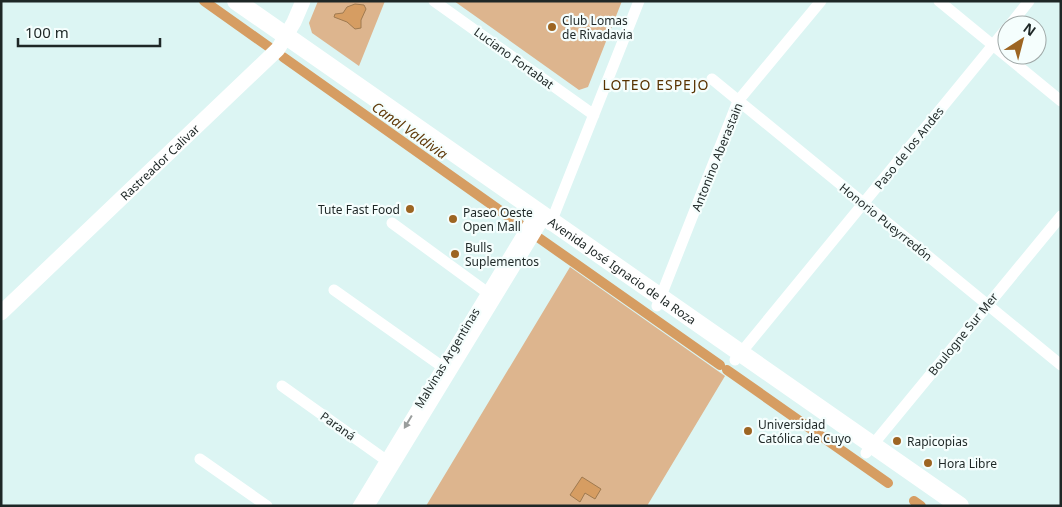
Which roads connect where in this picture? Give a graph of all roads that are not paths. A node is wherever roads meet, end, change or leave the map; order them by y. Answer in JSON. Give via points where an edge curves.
{"nodes":[{"id":1,"x":236,"y":1,"type":"edge"},
{"id":2,"x":303,"y":1,"type":"edge"},
{"id":3,"x":434,"y":1,"type":"edge"},
{"id":4,"x":639,"y":1,"type":"edge"},
{"id":5,"x":821,"y":1,"type":"edge"},
{"id":6,"x":939,"y":1,"type":"edge"},
{"id":7,"x":1029,"y":1,"type":"edge"},
{"id":8,"x":1018,"y":15,"type":"edge"},
{"id":9,"x":286,"y":36,"type":"junction"},
{"id":10,"x":997,"y":40,"type":"edge"},
{"id":11,"x":993,"y":45,"type":"junction"},
{"id":12,"x":712,"y":79,"type":"dead end"},
{"id":13,"x":738,"y":101,"type":"junction"},
{"id":14,"x":1061,"y":101,"type":"edge"},
{"id":15,"x":594,"y":115,"type":"junction"},
{"id":16,"x":863,"y":203,"type":"junction"},
{"id":17,"x":1061,"y":216,"type":"edge"},
{"id":18,"x":392,"y":223,"type":"dead end"},
{"id":19,"x":537,"y":225,"type":"junction"},
{"id":20,"x":334,"y":290,"type":"dead end"},
{"id":21,"x":491,"y":295,"type":"junction"},
{"id":22,"x":659,"y":301,"type":"junction"},
{"id":23,"x":987,"y":305,"type":"junction"},
{"id":24,"x":1,"y":313,"type":"edge"},
{"id":25,"x":738,"y":357,"type":"junction"},
{"id":26,"x":1061,"y":366,"type":"edge"},
{"id":27,"x":446,"y":370,"type":"junction"},
{"id":28,"x":282,"y":386,"type":"dead end"},
{"id":29,"x":869,"y":449,"type":"junction"},
{"id":30,"x":200,"y":459,"type":"dead end"},
{"id":31,"x":390,"y":462,"type":"junction"},
{"id":32,"x":267,"y":506,"type":"edge"},
{"id":33,"x":358,"y":506,"type":"edge"},
{"id":34,"x":369,"y":506,"type":"edge"},
{"id":35,"x":944,"y":506,"type":"edge"},
{"id":36,"x":960,"y":506,"type":"edge"}],
"edges":[{"from":1,"to":9,"type":"main road","name":"Avenida José Ignacio de la Roza"},
{"from":2,"to":9,"type":"main road","name":"Rastreador Calivar"},
{"from":3,"to":15,"type":"street","name":"Luciano Fortabat"},
{"from":4,"to":15,"type":"street","name":"Malvinas Argentinas"},
{"from":5,"to":13,"type":"street","name":"Antonino Aberastain"},
{"from":6,"to":11,"type":"street"},
{"from":7,"to":8,"type":"street"},
{"from":9,"to":19,"type":"main road","name":"Avenida José Ignacio de la Roza","via":[[305,59]]},
{"from":9,"to":24,"type":"main road","name":"Rastreador Calivar","via":[[278,49]]},
{"from":10,"to":11,"type":"street","name":"Paso de los Andes"},
{"from":11,"to":14,"type":"street"},
{"from":11,"to":16,"type":"street","name":"Paso de los Andes"},
{"from":12,"to":13,"type":"street","name":"Honorio Pueyrredón"},
{"from":13,"to":16,"type":"street","name":"Honorio Pueyrredón"},
{"from":13,"to":22,"type":"street","name":"Antonino Aberastain"},
{"from":15,"to":19,"type":"street","name":"Malvinas Argentinas"},
{"from":16,"to":23,"type":"street","name":"Honorio Pueyrredón"},
{"from":16,"to":25,"type":"street","name":"Paso de los Andes"},
{"from":17,"to":23,"type":"street","name":"Boulogne Sur Mer"},
{"from":18,"to":21,"type":"street"},
{"from":19,"to":21,"type":"street","name":"Malvinas Argentinas"},
{"from":19,"to":22,"type":"main road","name":"Avenida José Ignacio de la Roza"},
{"from":20,"to":27,"type":"street"},
{"from":21,"to":27,"type":"street","name":"Malvinas Argentinas"},
{"from":22,"to":25,"type":"main road","name":"Avenida José Ignacio de la Roza"},
{"from":23,"to":26,"type":"street","name":"Honorio Pueyrredón"},
{"from":23,"to":29,"type":"street","name":"Boulogne Sur Mer"},
{"from":25,"to":29,"type":"main road","name":"Avenida José Ignacio de la Roza"},
{"from":27,"to":31,"type":"street","name":"Malvinas Argentinas"},
{"from":28,"to":31,"type":"street","name":"Paraná"},
{"from":29,"to":35,"type":"main road","name":"Avenida José Ignacio de la Roza"},
{"from":29,"to":36,"type":"main road","name":"Avenida José Ignacio de la Roza"},
{"from":30,"to":32,"type":"street"},
{"from":31,"to":33,"type":"street","name":"Malvinas Argentinas"},
{"from":31,"to":34,"type":"street","name":"Malvinas Argentinas"}]}
